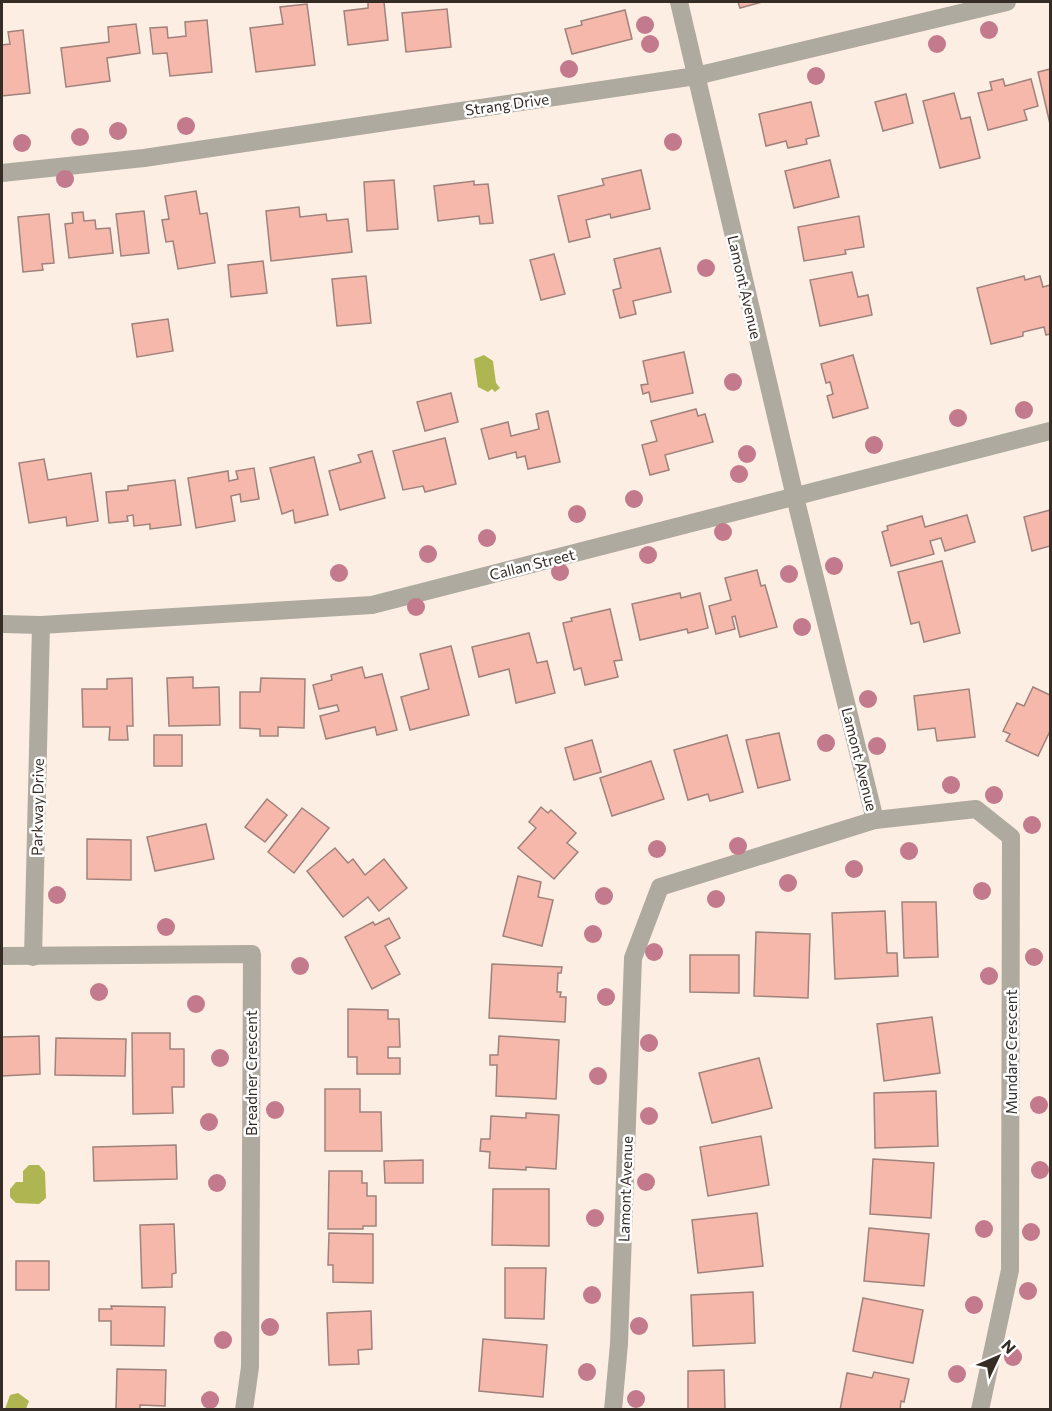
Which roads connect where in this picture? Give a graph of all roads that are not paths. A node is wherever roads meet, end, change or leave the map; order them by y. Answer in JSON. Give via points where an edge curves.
{"nodes":[{"id":1,"x":679,"y":2,"type":"edge"},
{"id":2,"x":1007,"y":2,"type":"edge"},
{"id":3,"x":696,"y":76,"type":"junction"},
{"id":4,"x":2,"y":173,"type":"edge"},
{"id":5,"x":1050,"y":431,"type":"edge"},
{"id":6,"x":795,"y":497,"type":"junction"},
{"id":7,"x":2,"y":624,"type":"edge"},
{"id":8,"x":41,"y":625,"type":"junction"},
{"id":9,"x":875,"y":820,"type":"junction"},
{"id":10,"x":2,"y":957,"type":"edge"},
{"id":11,"x":33,"y":957,"type":"junction"},
{"id":12,"x":244,"y":1410,"type":"edge"},
{"id":13,"x":613,"y":1410,"type":"edge"},
{"id":14,"x":980,"y":1410,"type":"edge"}],
"edges":[{"from":1,"to":3,"type":"street","name":"Lamont Avenue"},
{"from":2,"to":3,"type":"street","name":"Strang Drive"},
{"from":3,"to":4,"type":"street","name":"Strang Drive","via":[[144,158]]},
{"from":3,"to":6,"type":"street","name":"Lamont Avenue"},
{"from":5,"to":6,"type":"street","name":"Callan Street"},
{"from":6,"to":8,"type":"street","name":"Callan Street","via":[[372,605]]},
{"from":6,"to":9,"type":"street","name":"Lamont Avenue"},
{"from":7,"to":8,"type":"street","name":"Callan Street"},
{"from":8,"to":11,"type":"street","name":"Parkway Drive"},
{"from":9,"to":13,"type":"street","name":"Lamont Avenue","via":[[660,887],[633,958],[619,1344]]},
{"from":9,"to":14,"type":"street","name":"Mundare Crescent","via":[[976,809],[1011,837],[1010,1270]]},
{"from":10,"to":11,"type":"street"},
{"from":11,"to":12,"type":"street","name":"Breadner Crescent","via":[[252,954],[250,1367]]}]}
